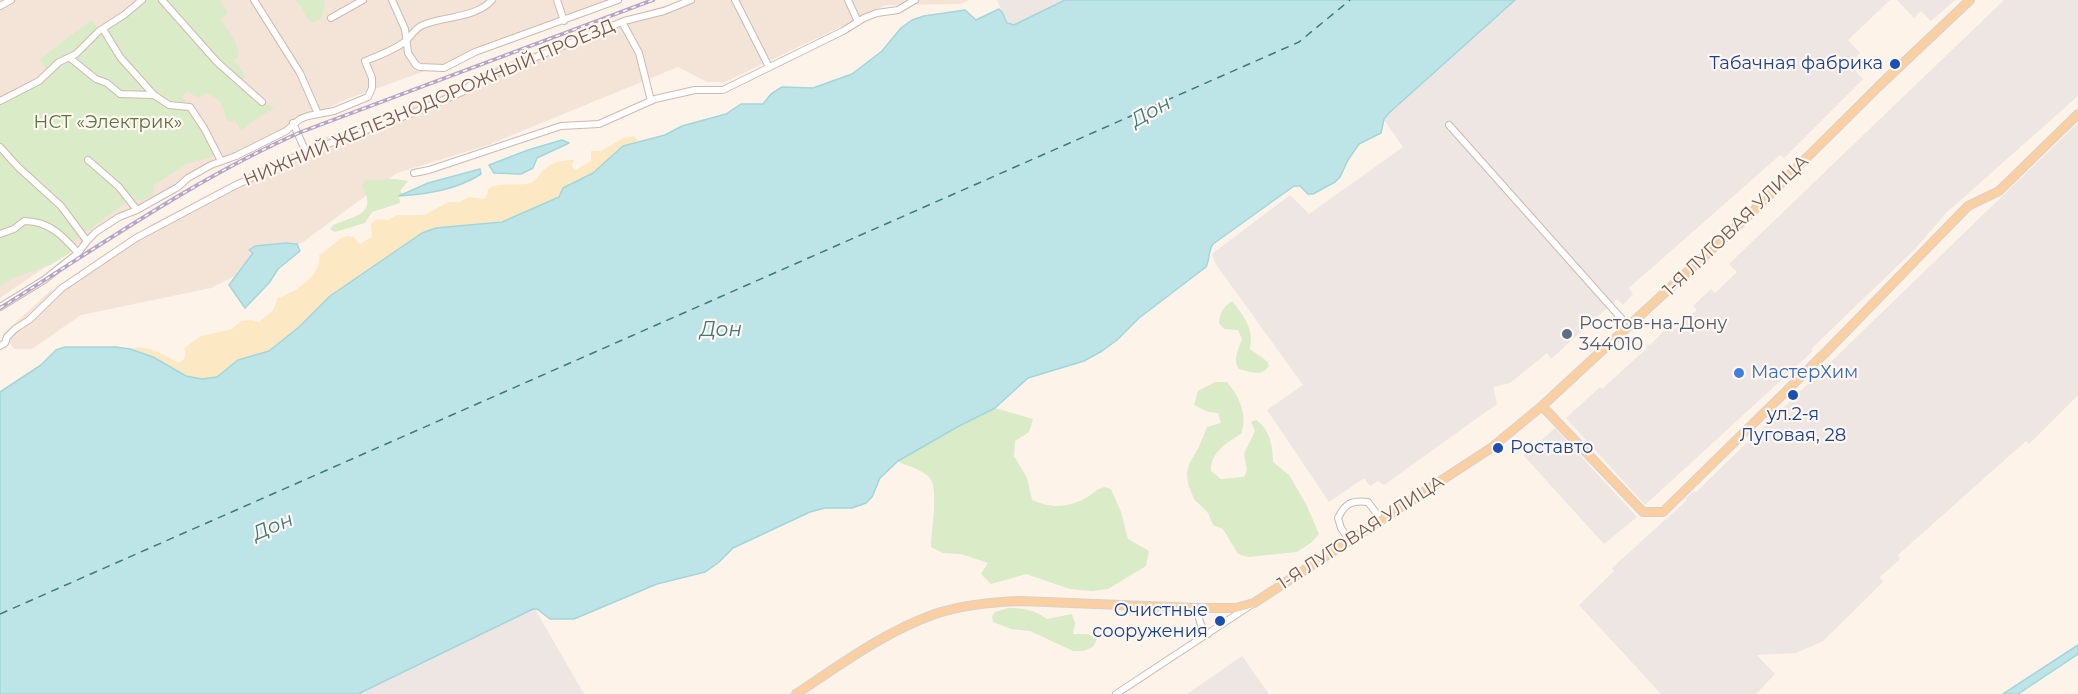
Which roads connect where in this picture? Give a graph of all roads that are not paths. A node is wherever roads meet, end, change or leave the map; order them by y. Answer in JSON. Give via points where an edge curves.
{"nodes":[{"id":1,"x":11,"y":0,"type":"edge"},
{"id":2,"x":142,"y":0,"type":"edge"},
{"id":3,"x":162,"y":0,"type":"edge"},
{"id":4,"x":254,"y":0,"type":"edge"},
{"id":5,"x":363,"y":0,"type":"edge"},
{"id":6,"x":392,"y":0,"type":"edge"},
{"id":7,"x":492,"y":0,"type":"edge"},
{"id":8,"x":557,"y":0,"type":"edge"},
{"id":9,"x":618,"y":0,"type":"edge"},
{"id":10,"x":691,"y":0,"type":"edge"},
{"id":11,"x":735,"y":0,"type":"edge"},
{"id":12,"x":848,"y":0,"type":"edge"},
{"id":13,"x":915,"y":0,"type":"edge"},
{"id":14,"x":1970,"y":0,"type":"edge"},
{"id":15,"x":0,"y":6,"type":"edge"},
{"id":16,"x":331,"y":18,"type":"dead end"},
{"id":17,"x":564,"y":21,"type":"junction"},
{"id":18,"x":622,"y":22,"type":"junction"},
{"id":19,"x":858,"y":22,"type":"junction"},
{"id":20,"x":103,"y":29,"type":"junction"},
{"id":21,"x":406,"y":42,"type":"junction"},
{"id":22,"x":70,"y":58,"type":"junction"},
{"id":23,"x":770,"y":67,"type":"junction"},
{"id":24,"x":154,"y":95,"type":"junction"},
{"id":25,"x":0,"y":101,"type":"edge"},
{"id":26,"x":651,"y":101,"type":"junction"},
{"id":27,"x":262,"y":102,"type":"dead end"},
{"id":28,"x":318,"y":114,"type":"junction"},
{"id":29,"x":2078,"y":114,"type":"edge"},
{"id":30,"x":293,"y":123,"type":"junction"},
{"id":31,"x":1449,"y":125,"type":"dead end"},
{"id":32,"x":0,"y":147,"type":"edge"},
{"id":33,"x":306,"y":152,"type":"junction"},
{"id":34,"x":88,"y":160,"type":"dead end"},
{"id":35,"x":221,"y":161,"type":"junction"},
{"id":36,"x":414,"y":173,"type":"dead end"},
{"id":37,"x":137,"y":210,"type":"junction"},
{"id":38,"x":0,"y":234,"type":"edge"},
{"id":39,"x":87,"y":241,"type":"junction"},
{"id":40,"x":78,"y":253,"type":"junction"},
{"id":41,"x":0,"y":307,"type":"edge"},
{"id":42,"x":1629,"y":327,"type":"junction"},
{"id":43,"x":0,"y":345,"type":"edge"},
{"id":44,"x":1542,"y":406,"type":"junction"},
{"id":45,"x":1382,"y":521,"type":"junction"},
{"id":46,"x":1350,"y":541,"type":"junction"},
{"id":47,"x":1254,"y":603,"type":"junction"},
{"id":48,"x":1196,"y":608,"type":"junction"},
{"id":49,"x":1208,"y":634,"type":"junction"},
{"id":50,"x":796,"y":694,"type":"edge"},
{"id":51,"x":1116,"y":694,"type":"edge"}],
"edges":[{"from":1,"to":15,"type":"street"},
{"from":2,"to":20,"type":"street"},
{"from":3,"to":27,"type":"street","via":[[217,62]]},
{"from":4,"to":28,"type":"street","via":[[300,73]]},
{"from":5,"to":16,"type":"street"},
{"from":6,"to":21,"type":"street","via":[[405,29]]},
{"from":7,"to":21,"type":"street","via":[[477,10],[424,24],[413,30]]},
{"from":8,"to":17,"type":"street"},
{"from":9,"to":17,"type":"street"},
{"from":10,"to":18,"type":"street","name":"НИЖНИЙ ЖЕЛЕЗНОДОРОЖНЫЙ ПРОЕЗД"},
{"from":11,"to":23,"type":"street"},
{"from":12,"to":19,"type":"street"},
{"from":13,"to":19,"type":"street","via":[[898,10],[877,13]]},
{"from":14,"to":42,"type":"main road","name":"1-Я ЛУГОВАЯ УЛИЦА"},
{"from":17,"to":21,"type":"street","via":[[475,52],[444,68],[416,65]]},
{"from":18,"to":26,"type":"street","via":[[639,53]]},
{"from":18,"to":33,"type":"street","name":"НИЖНИЙ ЖЕЛЕЗНОДОРОЖНЫЙ ПРОЕЗД","via":[[476,82],[413,113]]},
{"from":19,"to":23,"type":"street"},
{"from":20,"to":22,"type":"street"},
{"from":20,"to":24,"type":"street","via":[[120,57]]},
{"from":21,"to":28,"type":"street","via":[[365,61],[372,78],[368,97]]},
{"from":22,"to":24,"type":"street","via":[[120,94]]},
{"from":22,"to":25,"type":"street","via":[[59,62],[39,81]]},
{"from":23,"to":26,"type":"street","via":[[723,90],[695,90]]},
{"from":24,"to":35,"type":"street","via":[[169,105],[190,108]]},
{"from":26,"to":36,"type":"street","via":[[599,124],[561,126]]},
{"from":28,"to":30,"type":"street"},
{"from":29,"to":44,"type":"main road","via":[[1999,191],[1968,206],[1663,512],[1643,512]]},
{"from":30,"to":33,"type":"street"},
{"from":30,"to":35,"type":"street","via":[[286,131]]},
{"from":31,"to":42,"type":"street"},
{"from":32,"to":39,"type":"street","via":[[61,206]]},
{"from":33,"to":43,"type":"street","name":"НИЖНИЙ ЖЕЛЕЗНОДОРОЖНЫЙ ПРОЕЗД","via":[[136,238],[62,288]]},
{"from":34,"to":37,"type":"street","via":[[119,187]]},
{"from":35,"to":37,"type":"street"},
{"from":37,"to":39,"type":"street","via":[[119,217]]},
{"from":38,"to":40,"type":"street","via":[[24,221],[33,221],[48,225],[65,237]]},
{"from":39,"to":40,"type":"street"},
{"from":40,"to":41,"type":"street"},
{"from":42,"to":44,"type":"main road","name":"1-Я ЛУГОВАЯ УЛИЦА"},
{"from":44,"to":45,"type":"main road","name":"1-Я ЛУГОВАЯ УЛИЦА","via":[[1491,448]]},
{"from":45,"to":46,"type":"main road","name":"1-Я ЛУГОВАЯ УЛИЦА"},
{"from":45,"to":46,"type":"street","via":[[1368,502],[1355,500],[1343,507],[1338,518]]},
{"from":46,"to":47,"type":"main road","name":"1-Я ЛУГОВАЯ УЛИЦА"},
{"from":47,"to":48,"type":"main road","name":"1-Я ЛУГОВАЯ УЛИЦА","via":[[1236,608]]},
{"from":47,"to":49,"type":"street","name":"1-Я ЛУГОВАЯ УЛИЦА"},
{"from":48,"to":49,"type":"street"},
{"from":48,"to":50,"type":"main road","name":"1-Я ЛУГОВАЯ УЛИЦА","via":[[1021,601],[966,607],[905,627]]},
{"from":49,"to":51,"type":"street","name":"1-Я ЛУГОВАЯ УЛИЦА"}]}
